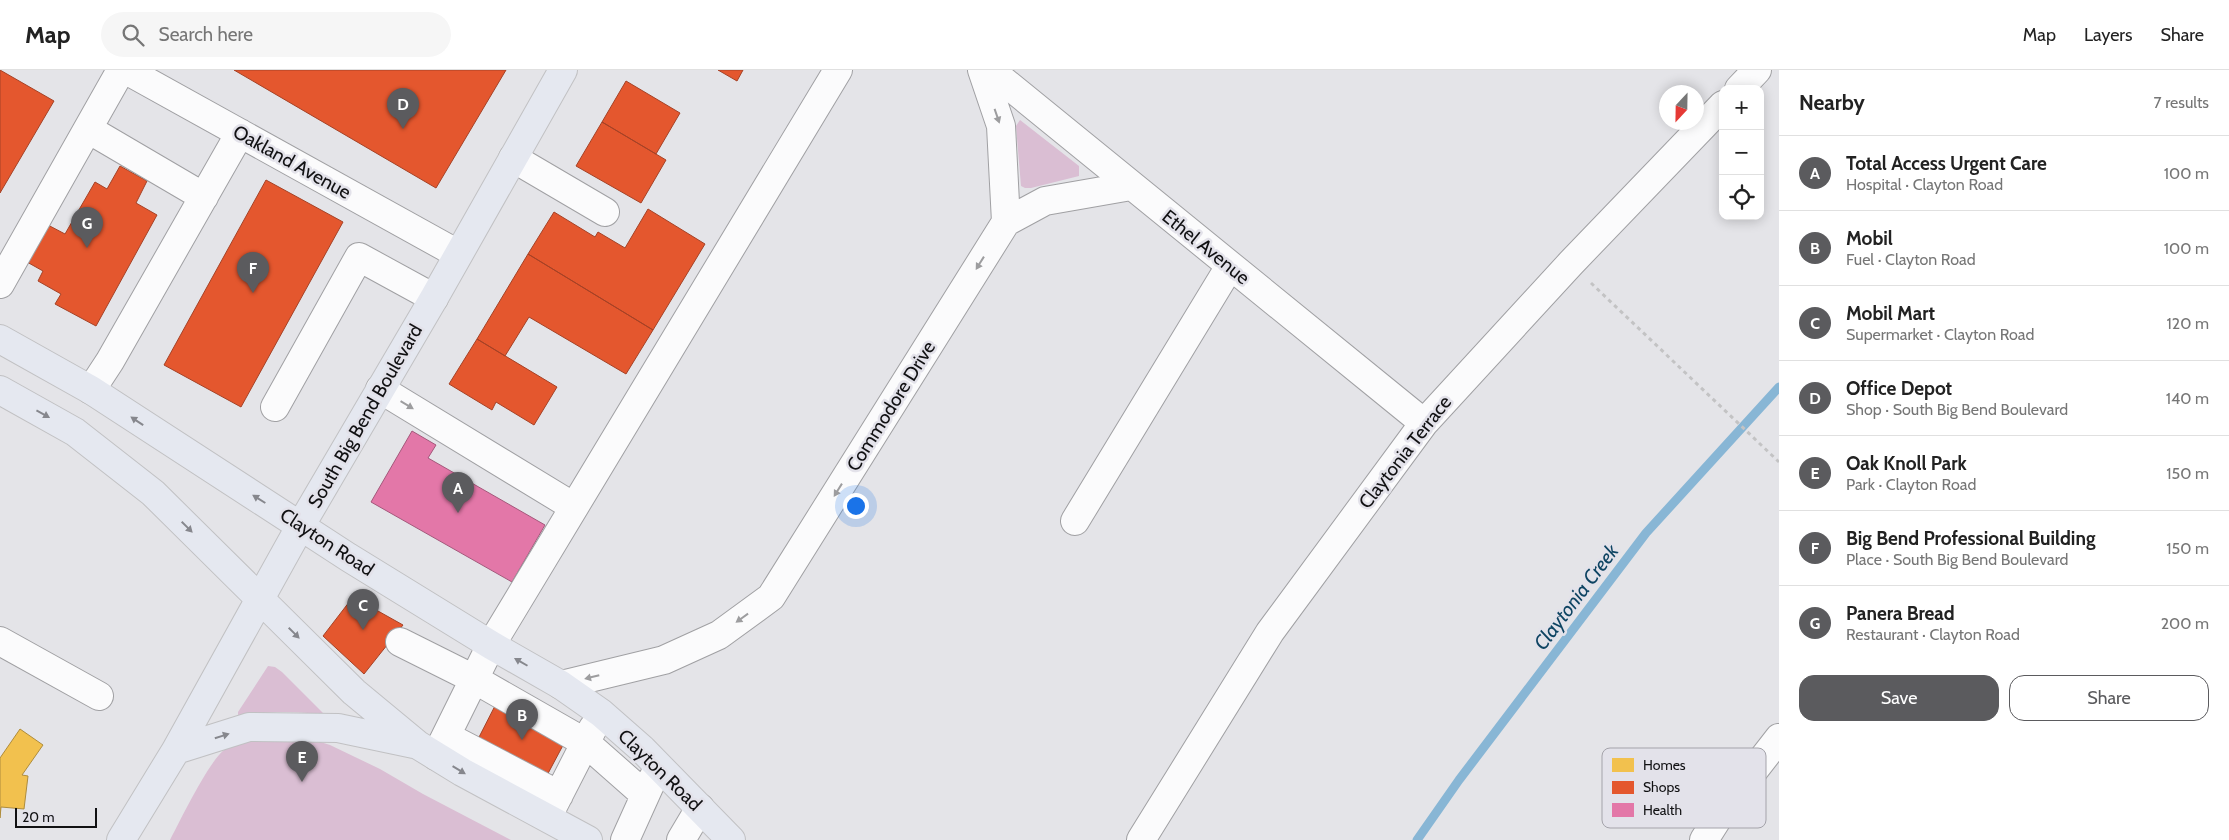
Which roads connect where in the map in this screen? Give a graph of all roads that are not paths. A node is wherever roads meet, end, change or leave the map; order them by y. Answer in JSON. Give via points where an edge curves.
{"nodes":[{"id":1,"x":121,"y":70,"type":"edge"},
{"id":2,"x":126,"y":70,"type":"edge"},
{"id":3,"x":563,"y":70,"type":"edge"},
{"id":4,"x":838,"y":70,"type":"edge"},
{"id":5,"x":982,"y":70,"type":"edge"},
{"id":6,"x":990,"y":70,"type":"edge"},
{"id":7,"x":1757,"y":70,"type":"edge"},
{"id":8,"x":1742,"y":85,"type":"edge"},
{"id":9,"x":1719,"y":109,"type":"edge"},
{"id":10,"x":88,"y":130,"type":"junction"},
{"id":11,"x":240,"y":133,"type":"junction"},
{"id":12,"x":512,"y":158,"type":"junction"},
{"id":13,"x":1130,"y":186,"type":"junction"},
{"id":14,"x":204,"y":196,"type":"junction"},
{"id":15,"x":605,"y":212,"type":"dead end"},
{"id":16,"x":1006,"y":222,"type":"junction"},
{"id":17,"x":458,"y":254,"type":"junction"},
{"id":18,"x":1230,"y":266,"type":"junction"},
{"id":19,"x":0,"y":284,"type":"edge"},
{"id":20,"x":434,"y":298,"type":"junction"},
{"id":21,"x":0,"y":339,"type":"edge"},
{"id":22,"x":380,"y":389,"type":"junction"},
{"id":23,"x":0,"y":390,"type":"edge"},
{"id":24,"x":91,"y":390,"type":"junction"},
{"id":25,"x":275,"y":408,"type":"dead end"},
{"id":26,"x":1424,"y":423,"type":"junction"},
{"id":27,"x":574,"y":508,"type":"junction"},
{"id":28,"x":1075,"y":521,"type":"dead end"},
{"id":29,"x":300,"y":525,"type":"junction"},
{"id":30,"x":260,"y":598,"type":"junction"},
{"id":31,"x":0,"y":640,"type":"edge"},
{"id":32,"x":400,"y":642,"type":"dead end"},
{"id":33,"x":491,"y":645,"type":"junction"},
{"id":34,"x":474,"y":679,"type":"junction"},
{"id":35,"x":561,"y":685,"type":"junction"},
{"id":36,"x":99,"y":696,"type":"dead end"},
{"id":37,"x":601,"y":713,"type":"junction"},
{"id":38,"x":1779,"y":738,"type":"edge"},
{"id":39,"x":586,"y":743,"type":"junction"},
{"id":40,"x":433,"y":746,"type":"junction"},
{"id":41,"x":176,"y":750,"type":"junction"},
{"id":42,"x":1766,"y":755,"type":"edge"},
{"id":43,"x":659,"y":766,"type":"junction"},
{"id":44,"x":645,"y":795,"type":"junction"},
{"id":45,"x":553,"y":806,"type":"junction"},
{"id":46,"x":700,"y":808,"type":"junction"},
{"id":47,"x":1712,"y":828,"type":"edge"},
{"id":48,"x":121,"y":840,"type":"edge"},
{"id":49,"x":588,"y":840,"type":"edge"},
{"id":50,"x":624,"y":840,"type":"edge"},
{"id":51,"x":681,"y":840,"type":"edge"},
{"id":52,"x":731,"y":840,"type":"edge"},
{"id":53,"x":1141,"y":840,"type":"edge"},
{"id":54,"x":1704,"y":840,"type":"edge"}],
"edges":[{"from":1,"to":10,"type":"street"},
{"from":2,"to":11,"type":"street","name":"Oakland Avenue"},
{"from":3,"to":12,"type":"main road","name":"South Big Bend Boulevard"},
{"from":4,"to":27,"type":"street"},
{"from":5,"to":16,"type":"street","one_way":true,"via":[[1001,126]]},
{"from":6,"to":13,"type":"street","name":"Ethel Avenue"},
{"from":7,"to":8,"type":"street"},
{"from":9,"to":26,"type":"street","name":"Claytonia Terrace"},
{"from":10,"to":14,"type":"street"},
{"from":10,"to":19,"type":"street"},
{"from":11,"to":14,"type":"street"},
{"from":11,"to":17,"type":"street","name":"Oakland Avenue"},
{"from":12,"to":15,"type":"street"},
{"from":12,"to":17,"type":"main road","name":"South Big Bend Boulevard"},
{"from":13,"to":16,"type":"street","name":"Commodore Drive","via":[[1045,200]]},
{"from":13,"to":18,"type":"street","name":"Ethel Avenue"},
{"from":14,"to":24,"type":"street"},
{"from":16,"to":35,"type":"street","name":"Commodore Drive","one_way":true,"via":[[771,598],[719,635],[664,660]]},
{"from":17,"to":20,"type":"main road","name":"South Big Bend Boulevard"},
{"from":18,"to":26,"type":"street","name":"Ethel Avenue"},
{"from":18,"to":28,"type":"street"},
{"from":20,"to":22,"type":"main road","name":"South Big Bend Boulevard"},
{"from":20,"to":25,"type":"street","via":[[360,257]]},
{"from":21,"to":24,"type":"main road","name":"Clayton Road"},
{"from":22,"to":27,"type":"street","one_way":true},
{"from":22,"to":29,"type":"main road","name":"South Big Bend Boulevard"},
{"from":23,"to":30,"type":"main road","one_way":true,"via":[[75,432],[153,493]]},
{"from":29,"to":24,"type":"main road","name":"Clayton Road","one_way":true},
{"from":26,"to":53,"type":"street","name":"Claytonia Terrace","via":[[1270,632]]},
{"from":27,"to":33,"type":"street"},
{"from":29,"to":30,"type":"main road","name":"South Big Bend Boulevard"},
{"from":29,"to":33,"type":"main road","name":"Clayton Road"},
{"from":30,"to":40,"type":"main road","one_way":true,"via":[[354,692]]},
{"from":30,"to":41,"type":"main road","name":"South Big Bend Boulevard"},
{"from":31,"to":36,"type":"street"},
{"from":32,"to":34,"type":"street"},
{"from":33,"to":34,"type":"street"},
{"from":35,"to":33,"type":"main road","name":"Clayton Road","one_way":true},
{"from":34,"to":39,"type":"street"},
{"from":34,"to":40,"type":"street"},
{"from":35,"to":37,"type":"main road","name":"Clayton Road"},
{"from":37,"to":39,"type":"street"},
{"from":37,"to":43,"type":"main road","name":"Clayton Road"},
{"from":38,"to":42,"type":"street"},
{"from":39,"to":44,"type":"street"},
{"from":39,"to":45,"type":"street"},
{"from":41,"to":40,"type":"main road","one_way":true,"via":[[249,727],[338,728]]},
{"from":40,"to":45,"type":"main road","via":[[462,772]]},
{"from":41,"to":48,"type":"main road","name":"South Big Bend Boulevard"},
{"from":43,"to":44,"type":"street"},
{"from":43,"to":46,"type":"main road","name":"Clayton Road"},
{"from":44,"to":50,"type":"street"},
{"from":45,"to":49,"type":"main road"},
{"from":46,"to":51,"type":"street"},
{"from":46,"to":52,"type":"main road","name":"Clayton Road"},
{"from":47,"to":54,"type":"street"}]}
